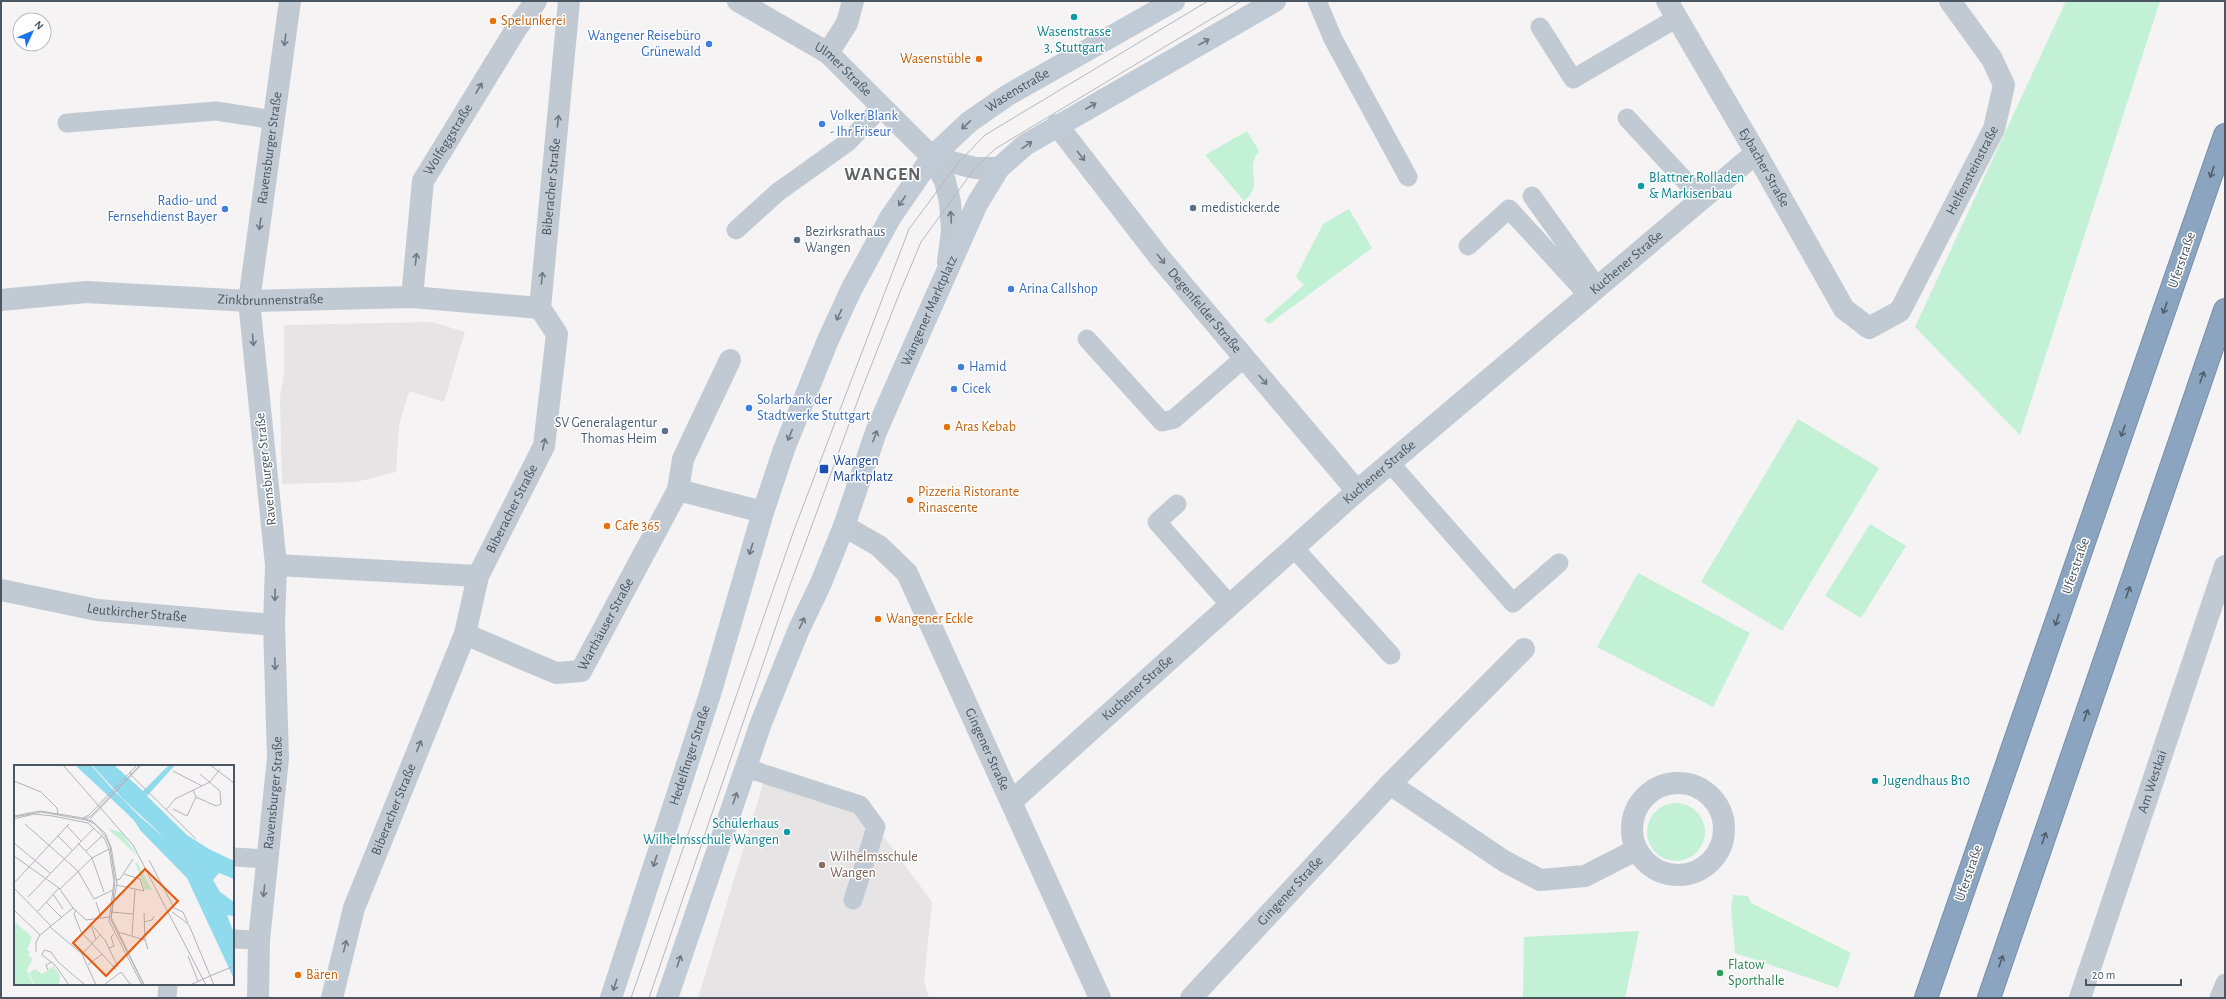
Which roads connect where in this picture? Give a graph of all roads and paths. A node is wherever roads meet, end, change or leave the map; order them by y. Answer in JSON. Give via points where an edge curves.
{"nodes":[{"id":1,"x":290,"y":1,"type":"edge"},
{"id":2,"x":536,"y":1,"type":"edge"},
{"id":3,"x":569,"y":1,"type":"edge"},
{"id":4,"x":738,"y":1,"type":"edge"},
{"id":5,"x":854,"y":1,"type":"edge"},
{"id":6,"x":1174,"y":1,"type":"edge"},
{"id":7,"x":1275,"y":1,"type":"edge"},
{"id":8,"x":1317,"y":1,"type":"edge"},
{"id":9,"x":1950,"y":1,"type":"edge"},
{"id":10,"x":1672,"y":10,"type":"edge"},
{"id":11,"x":1540,"y":27,"type":"dead end"},
{"id":12,"x":828,"y":53,"type":"junction"},
{"id":13,"x":882,"y":106,"type":"junction"},
{"id":14,"x":1627,"y":118,"type":"dead end"},
{"id":15,"x":274,"y":120,"type":"junction"},
{"id":16,"x":67,"y":123,"type":"dead end"},
{"id":17,"x":1057,"y":125,"type":"junction"},
{"id":18,"x":2225,"y":135,"type":"edge"},
{"id":19,"x":1756,"y":153,"type":"junction"},
{"id":20,"x":932,"y":157,"type":"junction"},
{"id":21,"x":1000,"y":168,"type":"junction"},
{"id":22,"x":1408,"y":177,"type":"dead end"},
{"id":23,"x":1532,"y":196,"type":"dead end"},
{"id":24,"x":1702,"y":199,"type":"junction"},
{"id":25,"x":736,"y":230,"type":"dead end"},
{"id":26,"x":1468,"y":246,"type":"dead end"},
{"id":27,"x":948,"y":269,"type":"junction"},
{"id":28,"x":1592,"y":291,"type":"junction"},
{"id":29,"x":412,"y":297,"type":"junction"},
{"id":30,"x":1,"y":300,"type":"edge"},
{"id":31,"x":249,"y":301,"type":"junction"},
{"id":32,"x":540,"y":308,"type":"junction"},
{"id":33,"x":2225,"y":310,"type":"edge"},
{"id":34,"x":1869,"y":328,"type":"joint"},
{"id":35,"x":1087,"y":339,"type":"dead end"},
{"id":36,"x":1244,"y":358,"type":"junction"},
{"id":37,"x":730,"y":360,"type":"dead end"},
{"id":38,"x":1390,"y":463,"type":"junction"},
{"id":39,"x":678,"y":490,"type":"junction"},
{"id":40,"x":1357,"y":491,"type":"junction"},
{"id":41,"x":1177,"y":504,"type":"dead end"},
{"id":42,"x":763,"y":512,"type":"junction"},
{"id":43,"x":844,"y":526,"type":"junction"},
{"id":44,"x":1294,"y":548,"type":"junction"},
{"id":45,"x":1559,"y":562,"type":"dead end"},
{"id":46,"x":276,"y":565,"type":"junction"},
{"id":47,"x":2225,"y":566,"type":"edge"},
{"id":48,"x":478,"y":576,"type":"junction"},
{"id":49,"x":1,"y":590,"type":"edge"},
{"id":50,"x":1230,"y":605,"type":"junction"},
{"id":51,"x":274,"y":625,"type":"junction"},
{"id":52,"x":465,"y":634,"type":"junction"},
{"id":53,"x":1524,"y":649,"type":"dead end"},
{"id":54,"x":1391,"y":655,"type":"dead end"},
{"id":55,"x":746,"y":768,"type":"junction"},
{"id":56,"x":1390,"y":784,"type":"junction"},
{"id":57,"x":1012,"y":801,"type":"junction"},
{"id":58,"x":1636,"y":850,"type":"junction"},
{"id":59,"x":234,"y":857,"type":"edge"},
{"id":60,"x":268,"y":859,"type":"junction"},
{"id":61,"x":853,"y":900,"type":"dead end"},
{"id":62,"x":234,"y":939,"type":"edge"},
{"id":63,"x":259,"y":940,"type":"junction"},
{"id":64,"x":2225,"y":983,"type":"edge"},
{"id":65,"x":168,"y":985,"type":"edge"},
{"id":66,"x":167,"y":998,"type":"edge"},
{"id":67,"x":258,"y":998,"type":"edge"},
{"id":68,"x":332,"y":998,"type":"edge"},
{"id":69,"x":611,"y":998,"type":"edge"},
{"id":70,"x":667,"y":998,"type":"edge"},
{"id":71,"x":1100,"y":998,"type":"edge"},
{"id":72,"x":1191,"y":998,"type":"edge"},
{"id":73,"x":1926,"y":998,"type":"edge"},
{"id":74,"x":1989,"y":998,"type":"edge"},
{"id":75,"x":2080,"y":998,"type":"edge"},
{"id":76,"x":2219,"y":998,"type":"edge"}],
"edges":[{"from":1,"to":15,"type":"street","name":"Ravensburger Straße","one_way":true},
{"from":29,"to":2,"type":"street","name":"Wolfeggstraße","one_way":true,"via":[[423,181],[516,29]]},
{"from":32,"to":3,"type":"street","name":"Biberacher Straße","one_way":true},
{"from":4,"to":12,"type":"street","name":"Ulmer Straße"},
{"from":5,"to":12,"type":"street","via":[[847,23]]},
{"from":6,"to":20,"type":"street","name":"Wasenstraße","one_way":true,"via":[[1008,95],[969,122]]},
{"from":17,"to":7,"type":"street","one_way":true},
{"from":8,"to":22,"type":"lane","via":[[1333,39]]},
{"from":9,"to":34,"type":"street","name":"Helfensteinstraße","via":[[1992,59],[2004,85],[1994,129],[1900,311]]},
{"from":10,"to":11,"type":"lane","via":[[1572,79]]},
{"from":10,"to":19,"type":"street","name":"Eybacher Straße"},
{"from":12,"to":13,"type":"street","name":"Ulmer Straße"},
{"from":13,"to":20,"type":"street","name":"Ulmer Straße"},
{"from":13,"to":25,"type":"lane","via":[[848,142],[778,192]]},
{"from":14,"to":24,"type":"lane"},
{"from":15,"to":16,"type":"lane","via":[[216,110]]},
{"from":15,"to":31,"type":"street","name":"Ravensburger Straße","one_way":true},
{"from":21,"to":17,"type":"street","name":"Wangener Marktplatz","one_way":true,"via":[[1025,145]]},
{"from":17,"to":36,"type":"street","name":"Degenfelder Straße","one_way":true,"via":[[1160,258]]},
{"from":18,"to":73,"type":"highway","name":"Uferstraße","one_way":true},
{"from":19,"to":24,"type":"street","name":"Kuchener Straße"},
{"from":19,"to":34,"type":"street","name":"Eybacher Straße","via":[[1844,309]]},
{"from":20,"to":21,"type":"street","via":[[975,168]]},
{"from":27,"to":20,"type":"street","name":"Ulmer Straße","one_way":true,"via":[[952,231],[950,202],[945,181]]},
{"from":20,"to":42,"type":"street","one_way":true,"via":[[890,218],[848,297],[802,405]]},
{"from":21,"to":27,"type":"street","name":"Wangener Marktplatz","via":[[977,204]]},
{"from":23,"to":28,"type":"lane"},
{"from":24,"to":28,"type":"street","name":"Kuchener Straße"},
{"from":26,"to":28,"type":"lane","via":[[1509,208]]},
{"from":43,"to":27,"type":"street","name":"Wangener Marktplatz","one_way":true,"via":[[876,432]]},
{"from":28,"to":38,"type":"street","name":"Kuchener Straße"},
{"from":29,"to":31,"type":"street","name":"Zinkbrunnenstraße"},
{"from":29,"to":32,"type":"street","name":"Zinkbrunnenstraße"},
{"from":30,"to":31,"type":"street","name":"Zinkbrunnenstraße","via":[[86,292]]},
{"from":31,"to":46,"type":"street","name":"Ravensburger Straße","one_way":true},
{"from":48,"to":32,"type":"street","name":"Biberacher Straße","one_way":true,"via":[[544,446],[557,334]]},
{"from":74,"to":33,"type":"highway","one_way":true},
{"from":35,"to":36,"type":"lane","via":[[1162,422],[1174,419]]},
{"from":36,"to":40,"type":"street","name":"Degenfelder Straße","one_way":true},
{"from":37,"to":39,"type":"street","name":"Warthäuser Straße","via":[[683,459]]},
{"from":38,"to":40,"type":"street","name":"Kuchener Straße"},
{"from":38,"to":45,"type":"lane","via":[[1514,603]]},
{"from":39,"to":42,"type":"street"},
{"from":39,"to":52,"type":"street","name":"Warthäuser Straße","via":[[581,671],[556,673]]},
{"from":40,"to":44,"type":"street","name":"Kuchener Straße"},
{"from":41,"to":50,"type":"lane","via":[[1157,522]]},
{"from":42,"to":69,"type":"street","name":"Hedelfinger Straße","one_way":true,"via":[[711,691]]},
{"from":55,"to":43,"type":"street","one_way":true,"via":[[761,723],[799,629]]},
{"from":43,"to":57,"type":"street","name":"Gingener Straße","via":[[879,546],[907,574]]},
{"from":44,"to":50,"type":"street","name":"Kuchener Straße"},
{"from":44,"to":54,"type":"lane"},
{"from":46,"to":48,"type":"street"},
{"from":46,"to":51,"type":"street","name":"Ravensburger Straße","one_way":true},
{"from":47,"to":75,"type":"street","name":"Am Westkai"},
{"from":48,"to":52,"type":"street","name":"Biberacher Straße"},
{"from":49,"to":51,"type":"street","name":"Leutkircher Straße","via":[[97,610]]},
{"from":50,"to":57,"type":"street","name":"Kuchener Straße"},
{"from":51,"to":60,"type":"street","name":"Ravensburger Straße","one_way":true,"via":[[278,758]]},
{"from":68,"to":52,"type":"street","name":"Biberacher Straße","one_way":true,"via":[[354,908]]},
{"from":53,"to":56,"type":"street","name":"Gingener Straße"},
{"from":55,"to":61,"type":"lane","via":[[860,805],[876,827]]},
{"from":70,"to":55,"type":"street","one_way":true},
{"from":56,"to":58,"type":"street","via":[[1504,861],[1540,880],[1585,876]]},
{"from":56,"to":72,"type":"street","name":"Gingener Straße"},
{"from":57,"to":71,"type":"street","name":"Gingener Straße"},
{"from":58,"to":58,"type":"street","via":[[1632,820],[1637,806],[1647,794],[1660,786],[1674,783],[1689,784],[1703,790],[1714,800],[1724,828],[1722,843],[1716,856],[1707,866],[1681,876],[1667,875],[1654,870]]},
{"from":59,"to":60,"type":"lane"},
{"from":60,"to":63,"type":"street","name":"Ravensburger Straße","one_way":true},
{"from":62,"to":63,"type":"lane"},
{"from":63,"to":67,"type":"street","name":"Ravensburger Straße"},
{"from":64,"to":76,"type":"lane"},
{"from":65,"to":66,"type":"lane"}]}
